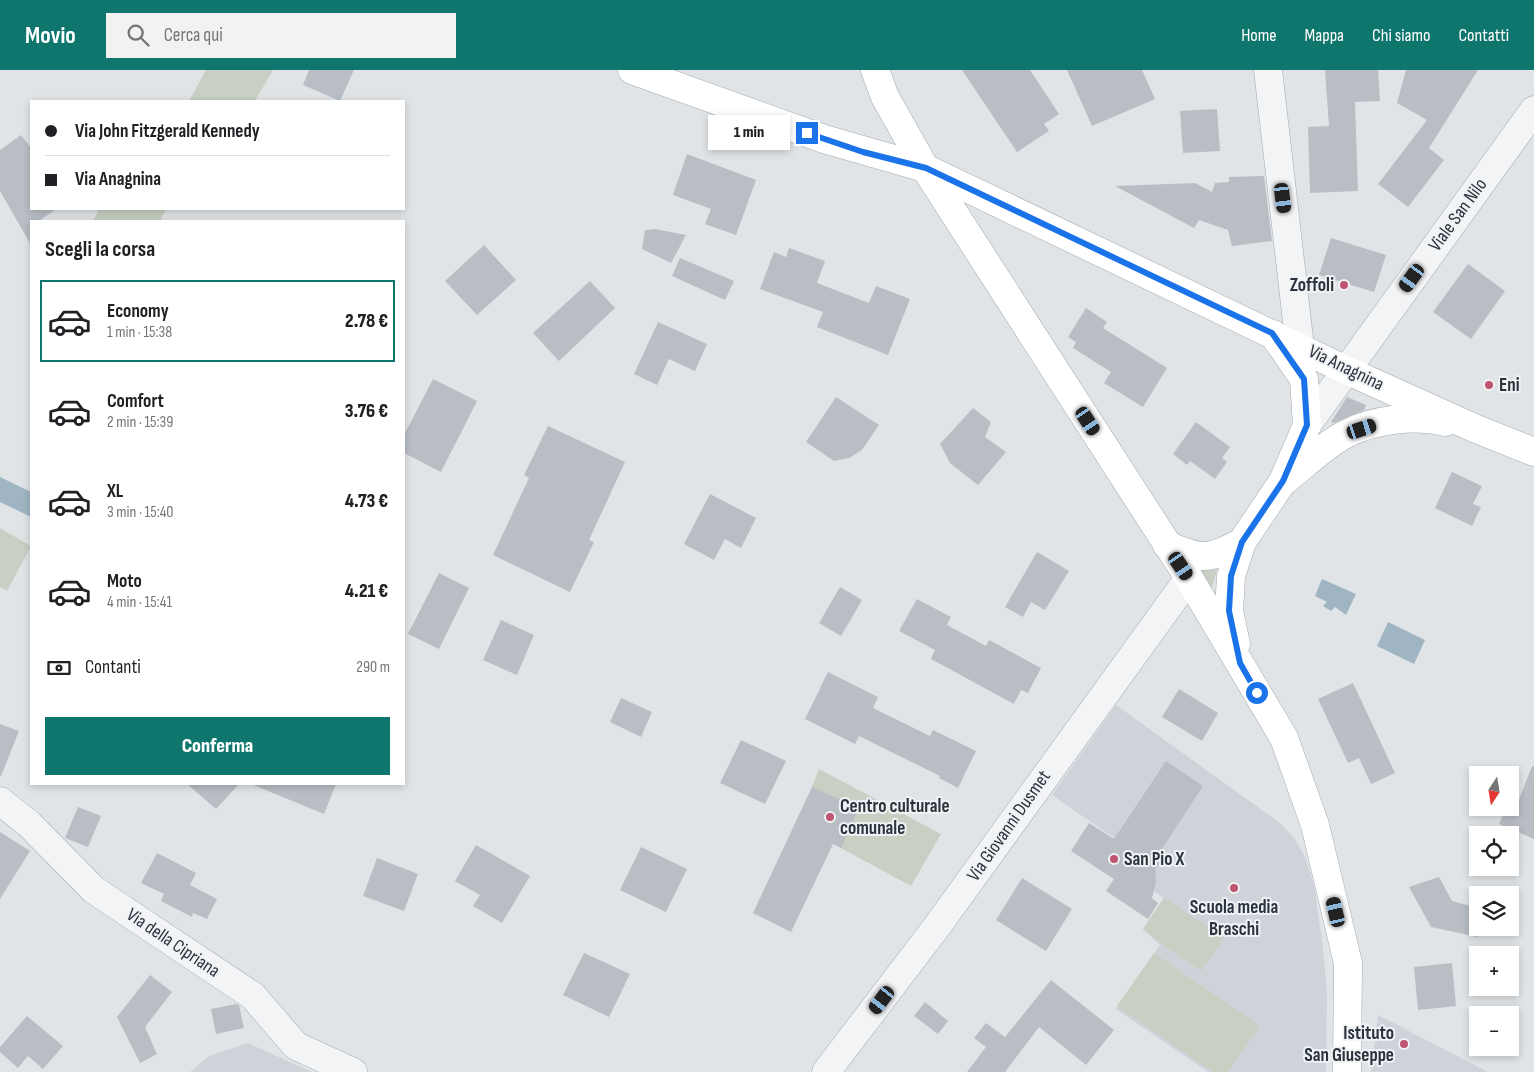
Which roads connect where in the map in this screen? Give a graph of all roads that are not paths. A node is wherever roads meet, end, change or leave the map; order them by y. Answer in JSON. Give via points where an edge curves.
{"nodes":[{"id":1,"x":632,"y":70,"type":"edge"},
{"id":2,"x":875,"y":70,"type":"edge"},
{"id":3,"x":1268,"y":70,"type":"edge"},
{"id":4,"x":1534,"y":110,"type":"edge"},
{"id":5,"x":926,"y":168,"type":"junction"},
{"id":6,"x":1001,"y":204,"type":"junction"},
{"id":7,"x":965,"y":229,"type":"junction"},
{"id":8,"x":1272,"y":333,"type":"junction"},
{"id":9,"x":1300,"y":347,"type":"junction"},
{"id":10,"x":1346,"y":370,"type":"junction"},
{"id":11,"x":1307,"y":425,"type":"junction"},
{"id":12,"x":1474,"y":428,"type":"junction"},
{"id":13,"x":1534,"y":452,"type":"edge"},
{"id":14,"x":1283,"y":481,"type":"junction"},
{"id":15,"x":1242,"y":542,"type":"junction"},
{"id":16,"x":1167,"y":545,"type":"junction"},
{"id":17,"x":1189,"y":578,"type":"junction"},
{"id":18,"x":1240,"y":663,"type":"junction"},
{"id":19,"x":0,"y":801,"type":"edge"},
{"id":20,"x":353,"y":1072,"type":"edge"},
{"id":21,"x":826,"y":1072,"type":"edge"},
{"id":22,"x":1347,"y":1072,"type":"edge"}],
"edges":[{"from":1,"to":5,"type":"main road","name":"Via Anagnina","via":[[824,139]]},
{"from":2,"to":5,"type":"main road","via":[[884,97]]},
{"from":3,"to":9,"type":"street"},
{"from":4,"to":10,"type":"street","name":"Viale San Nilo"},
{"from":5,"to":6,"type":"main road","name":"Via Anagnina"},
{"from":5,"to":7,"type":"main road"},
{"from":6,"to":7,"type":"main road","via":[[974,208]]},
{"from":6,"to":8,"type":"main road","name":"Via Anagnina"},
{"from":7,"to":16,"type":"main road"},
{"from":8,"to":9,"type":"main road","name":"Via Anagnina"},
{"from":8,"to":11,"type":"main road","via":[[1304,379]]},
{"from":9,"to":10,"type":"main road","name":"Via Anagnina"},
{"from":10,"to":11,"type":"street","name":"Viale San Nilo"},
{"from":10,"to":12,"type":"main road","name":"Via Anagnina"},
{"from":11,"to":14,"type":"main road"},
{"from":12,"to":13,"type":"main road","name":"Via Anagnina"},
{"from":12,"to":14,"type":"main road","via":[[1431,418],[1391,419],[1347,433]]},
{"from":14,"to":15,"type":"main road"},
{"from":15,"to":16,"type":"main road","via":[[1216,556],[1192,556]]},
{"from":15,"to":18,"type":"main road","via":[[1231,576],[1229,611]]},
{"from":16,"to":17,"type":"main road"},
{"from":17,"to":18,"type":"main road"},
{"from":17,"to":21,"type":"street","name":"Via Giovanni Dusmet","via":[[934,931]]},
{"from":18,"to":22,"type":"main road","via":[[1284,738],[1315,825],[1348,963]]},
{"from":19,"to":20,"type":"street","name":"Via della Cipriana","via":[[29,824],[94,890],[253,996],[296,1046]]}]}
